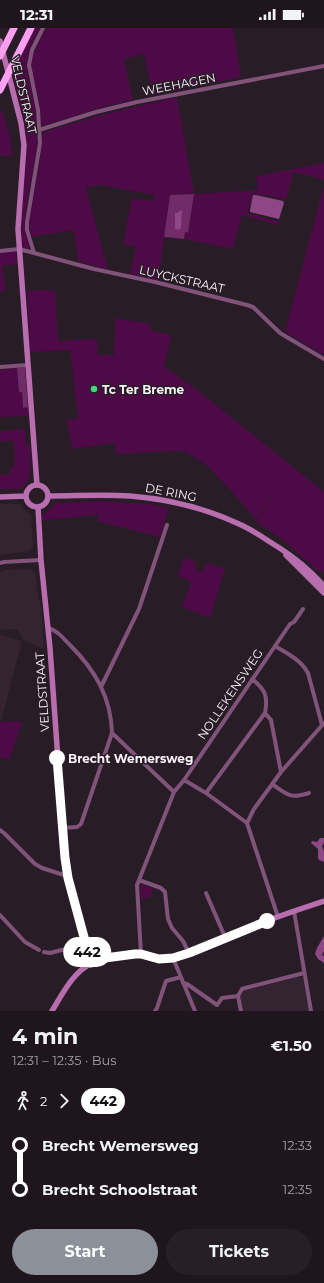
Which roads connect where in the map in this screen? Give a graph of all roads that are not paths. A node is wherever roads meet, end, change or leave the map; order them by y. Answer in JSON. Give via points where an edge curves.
{"nodes":[{"id":1,"x":14,"y":28,"type":"edge"},
{"id":2,"x":31,"y":28,"type":"edge"},
{"id":3,"x":43,"y":28,"type":"edge"},
{"id":4,"x":0,"y":41,"type":"edge"},
{"id":5,"x":0,"y":56,"type":"edge"},
{"id":6,"x":324,"y":66,"type":"edge"},
{"id":7,"x":0,"y":90,"type":"edge"},
{"id":8,"x":39,"y":130,"type":"junction"},
{"id":9,"x":19,"y":249,"type":"junction"},
{"id":10,"x":0,"y":251,"type":"edge"},
{"id":11,"x":34,"y":253,"type":"junction"},
{"id":12,"x":324,"y":359,"type":"edge"},
{"id":13,"x":28,"y":365,"type":"junction"},
{"id":14,"x":0,"y":367,"type":"edge"},
{"id":15,"x":37,"y":484,"type":"junction"},
{"id":16,"x":0,"y":496,"type":"edge"},
{"id":17,"x":26,"y":496,"type":"junction"},
{"id":18,"x":48,"y":496,"type":"junction"},
{"id":19,"x":38,"y":507,"type":"junction"},
{"id":20,"x":167,"y":525,"type":"dead end"},
{"id":21,"x":279,"y":548,"type":"junction"},
{"id":22,"x":41,"y":560,"type":"junction"},
{"id":23,"x":0,"y":563,"type":"edge"},
{"id":24,"x":324,"y":586,"type":"edge"},
{"id":25,"x":324,"y":593,"type":"edge"},
{"id":26,"x":303,"y":609,"type":"dead end"},
{"id":27,"x":48,"y":628,"type":"junction"},
{"id":28,"x":275,"y":646,"type":"junction"},
{"id":29,"x":252,"y":679,"type":"junction"},
{"id":30,"x":101,"y":686,"type":"junction"},
{"id":31,"x":264,"y":713,"type":"junction"},
{"id":32,"x":323,"y":724,"type":"edge"},
{"id":33,"x":112,"y":733,"type":"junction"},
{"id":34,"x":282,"y":772,"type":"junction"},
{"id":35,"x":184,"y":780,"type":"junction"},
{"id":36,"x":272,"y":784,"type":"junction"},
{"id":37,"x":174,"y":792,"type":"junction"},
{"id":38,"x":206,"y":793,"type":"junction"},
{"id":39,"x":309,"y":793,"type":"dead end"},
{"id":40,"x":247,"y":823,"type":"junction"},
{"id":41,"x":62,"y":828,"type":"junction"},
{"id":42,"x":0,"y":830,"type":"edge"},
{"id":43,"x":67,"y":876,"type":"junction"},
{"id":44,"x":139,"y":880,"type":"junction"},
{"id":45,"x":206,"y":893,"type":"dead end"},
{"id":46,"x":324,"y":901,"type":"edge"},
{"id":47,"x":294,"y":911,"type":"junction"},
{"id":48,"x":0,"y":916,"type":"edge"},
{"id":49,"x":278,"y":917,"type":"junction"},
{"id":50,"x":225,"y":938,"type":"junction"},
{"id":51,"x":85,"y":944,"type":"junction"},
{"id":52,"x":39,"y":950,"type":"dead end"},
{"id":53,"x":44,"y":952,"type":"dead end"},
{"id":54,"x":189,"y":953,"type":"junction"},
{"id":55,"x":141,"y":954,"type":"junction"},
{"id":56,"x":173,"y":958,"type":"junction"},
{"id":57,"x":91,"y":963,"type":"junction"},
{"id":58,"x":304,"y":972,"type":"junction"},
{"id":59,"x":181,"y":977,"type":"junction"},
{"id":60,"x":183,"y":983,"type":"junction"},
{"id":61,"x":238,"y":996,"type":"junction"},
{"id":62,"x":52,"y":1011,"type":"edge"},
{"id":63,"x":155,"y":1011,"type":"edge"},
{"id":64,"x":195,"y":1011,"type":"edge"},
{"id":65,"x":241,"y":1011,"type":"edge"},
{"id":66,"x":311,"y":1011,"type":"edge"}],
"edges":[{"from":1,"to":5,"type":"highway"},
{"from":2,"to":7,"type":"highway"},
{"from":3,"to":8,"type":"street","via":[[32,50],[29,65],[38,110]]},
{"from":4,"to":9,"type":"street","name":"VELDSTRAAT","via":[[21,122],[24,145]]},
{"from":6,"to":8,"type":"street","name":"WEEHAGEN","via":[[137,102]]},
{"from":8,"to":11,"type":"street","via":[[39,150],[27,225]]},
{"from":9,"to":10,"type":"street"},
{"from":9,"to":11,"type":"street","name":"LUYCKSTRAAT"},
{"from":9,"to":13,"type":"street","name":"VELDSTRAAT"},
{"from":11,"to":12,"type":"street","name":"LUYCKSTRAAT","via":[[253,307],[280,333]]},
{"from":13,"to":14,"type":"street"},
{"from":13,"to":15,"type":"street","name":"VELDSTRAAT"},
{"from":15,"to":17,"type":"street","via":[[30,487]]},
{"from":15,"to":18,"type":"street","via":[[46,488]]},
{"from":16,"to":17,"type":"street"},
{"from":17,"to":19,"type":"street","via":[[31,506]]},
{"from":18,"to":19,"type":"street","via":[[47,502]]},
{"from":18,"to":21,"type":"street","name":"DE RING","via":[[131,496],[174,502],[238,523]]},
{"from":19,"to":22,"type":"street","name":"VELDSTRAAT"},
{"from":20,"to":30,"type":"street","via":[[139,609]]},
{"from":21,"to":24,"type":"street","name":"DE RING","via":[[301,563]]},
{"from":21,"to":25,"type":"street","name":"DE RING"},
{"from":22,"to":23,"type":"street"},
{"from":22,"to":27,"type":"street","name":"VELDSTRAAT"},
{"from":26,"to":28,"type":"street","name":"NOLLEKENSWEG"},
{"from":27,"to":30,"type":"street","via":[[55,630],[84,659]]},
{"from":27,"to":41,"type":"street","name":"VELDSTRAAT"},
{"from":28,"to":29,"type":"street","name":"NOLLEKENSWEG"},
{"from":28,"to":32,"type":"street","via":[[305,667]]},
{"from":29,"to":31,"type":"street","via":[[259,684],[266,696]]},
{"from":29,"to":35,"type":"street","name":"NOLLEKENSWEG"},
{"from":30,"to":33,"type":"street","via":[[111,715]]},
{"from":31,"to":34,"type":"street","via":[[271,720]]},
{"from":31,"to":38,"type":"street"},
{"from":32,"to":34,"type":"street"},
{"from":33,"to":37,"type":"street"},
{"from":33,"to":41,"type":"street","via":[[81,824],[77,827]]},
{"from":34,"to":36,"type":"street"},
{"from":35,"to":37,"type":"street","name":"NOLLEKENSWEG"},
{"from":35,"to":38,"type":"street"},
{"from":36,"to":39,"type":"street","via":[[286,794],[297,797]]},
{"from":36,"to":40,"type":"street"},
{"from":37,"to":44,"type":"street","name":"NOLLEKENSWEG"},
{"from":38,"to":40,"type":"street"},
{"from":40,"to":49,"type":"street"},
{"from":41,"to":43,"type":"street","name":"VELDSTRAAT"},
{"from":42,"to":43,"type":"street","via":[[35,864]]},
{"from":43,"to":51,"type":"street","name":"VELDSTRAAT"},
{"from":44,"to":54,"type":"street","via":[[165,892],[168,919]]},
{"from":44,"to":55,"type":"street","name":"NOLLEKENSWEG","via":[[137,885]]},
{"from":45,"to":50,"type":"street"},
{"from":46,"to":47,"type":"street"},
{"from":47,"to":49,"type":"street"},
{"from":47,"to":58,"type":"street"},
{"from":48,"to":52,"type":"street","via":[[25,942]]},
{"from":49,"to":50,"type":"street"},
{"from":50,"to":54,"type":"street"},
{"from":51,"to":53,"type":"street","via":[[50,953]]},
{"from":51,"to":57,"type":"street","name":"VELDSTRAAT"},
{"from":54,"to":56,"type":"street"},
{"from":55,"to":56,"type":"street","via":[[154,958]]},
{"from":55,"to":57,"type":"street","via":[[121,955]]},
{"from":56,"to":59,"type":"street"},
{"from":57,"to":62,"type":"street","via":[[74,977]]},
{"from":58,"to":61,"type":"street","via":[[242,989]]},
{"from":58,"to":66,"type":"street"},
{"from":59,"to":60,"type":"street"},
{"from":59,"to":63,"type":"street","via":[[166,981]]},
{"from":60,"to":61,"type":"street","via":[[217,1005],[222,998]]},
{"from":60,"to":64,"type":"street"},
{"from":61,"to":65,"type":"street"}]}
